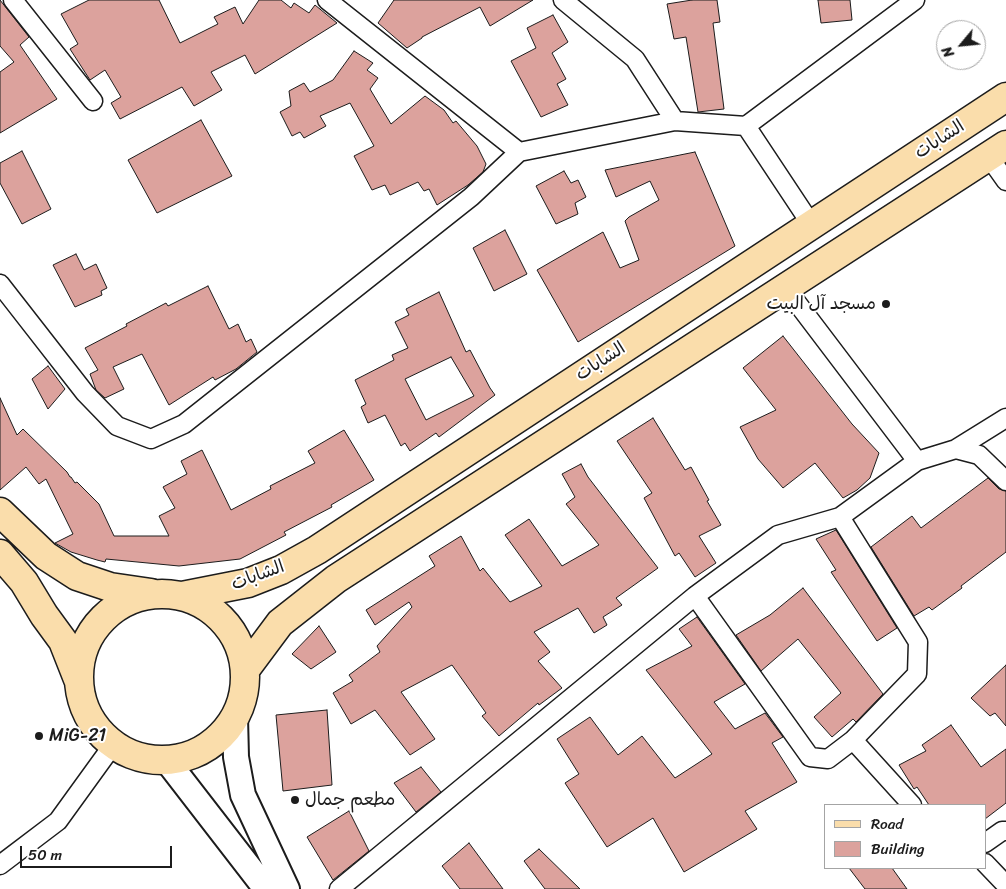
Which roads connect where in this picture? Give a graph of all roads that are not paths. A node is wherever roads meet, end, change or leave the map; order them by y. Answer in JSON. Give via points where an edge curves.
{"nodes":[{"id":1,"x":13,"y":0,"type":"edge"},
{"id":2,"x":326,"y":0,"type":"edge"},
{"id":3,"x":563,"y":0,"type":"edge"},
{"id":4,"x":915,"y":0,"type":"edge"},
{"id":5,"x":1006,"y":97,"type":"edge"},
{"id":6,"x":93,"y":101,"type":"dead end"},
{"id":7,"x":675,"y":121,"type":"junction"},
{"id":8,"x":746,"y":126,"type":"junction"},
{"id":9,"x":997,"y":151,"type":"edge"},
{"id":10,"x":518,"y":152,"type":"junction"},
{"id":11,"x":1006,"y":181,"type":"edge"},
{"id":12,"x":811,"y":224,"type":"junction"},
{"id":13,"x":0,"y":284,"type":"edge"},
{"id":14,"x":785,"y":287,"type":"junction"},
{"id":15,"x":1006,"y":418,"type":"edge"},
{"id":16,"x":956,"y":449,"type":"junction"},
{"id":17,"x":917,"y":461,"type":"junction"},
{"id":18,"x":1006,"y":481,"type":"edge"},
{"id":19,"x":0,"y":512,"type":"edge"},
{"id":20,"x":840,"y":517,"type":"junction"},
{"id":21,"x":0,"y":554,"type":"edge"},
{"id":22,"x":170,"y":595,"type":"junction"},
{"id":23,"x":695,"y":596,"type":"junction"},
{"id":24,"x":245,"y":670,"type":"junction"},
{"id":25,"x":78,"y":680,"type":"junction"},
{"id":26,"x":236,"y":717,"type":"junction"},
{"id":27,"x":853,"y":740,"type":"junction"},
{"id":28,"x":113,"y":745,"type":"junction"},
{"id":29,"x":167,"y":761,"type":"junction"},
{"id":30,"x":911,"y":804,"type":"edge"},
{"id":31,"x":1006,"y":831,"type":"edge"},
{"id":32,"x":986,"y":842,"type":"edge"},
{"id":33,"x":0,"y":865,"type":"edge"},
{"id":34,"x":986,"y":865,"type":"edge"},
{"id":35,"x":1006,"y":885,"type":"edge"},
{"id":36,"x":266,"y":889,"type":"edge"},
{"id":37,"x":287,"y":889,"type":"edge"},
{"id":38,"x":339,"y":889,"type":"edge"}],
"edges":[{"from":1,"to":6,"type":"street"},
{"from":2,"to":10,"type":"street"},
{"from":3,"to":7,"type":"street","via":[[635,59]]},
{"from":4,"to":8,"type":"street"},
{"from":5,"to":12,"type":"main road","name":"الشابات"},
{"from":7,"to":8,"type":"street"},
{"from":7,"to":10,"type":"street"},
{"from":8,"to":12,"type":"street"},
{"from":9,"to":11,"type":"street"},
{"from":9,"to":14,"type":"main road"},
{"from":10,"to":13,"type":"street","via":[[471,197],[184,424],[151,439],[117,426],[85,392]]},
{"from":12,"to":22,"type":"main road","name":"الشابات","via":[[316,550],[248,584]]},
{"from":14,"to":17,"type":"street"},
{"from":14,"to":24,"type":"main road","via":[[336,579],[280,623]]},
{"from":15,"to":16,"type":"street"},
{"from":16,"to":17,"type":"street"},
{"from":16,"to":18,"type":"street","via":[[979,455]]},
{"from":17,"to":20,"type":"street"},
{"from":19,"to":22,"type":"main road","via":[[46,556],[77,576],[110,587]]},
{"from":20,"to":23,"type":"street","via":[[778,535]]},
{"from":20,"to":27,"type":"street","via":[[918,642],[916,674]]},
{"from":21,"to":25,"type":"main road","via":[[24,582],[63,641]]},
{"from":22,"to":24,"type":"main road","via":[[206,606],[225,623],[239,645]]},
{"from":22,"to":25,"type":"main road","via":[[132,599],[110,612],[92,631],[81,654]]},
{"from":23,"to":27,"type":"street","via":[[810,757],[828,759]]},
{"from":23,"to":38,"type":"street"},
{"from":24,"to":26,"type":"main road","via":[[244,694]]},
{"from":25,"to":28,"type":"main road","via":[[83,705],[95,727]]},
{"from":26,"to":29,"type":"main road","via":[[218,740],[194,755]]},
{"from":26,"to":37,"type":"main road","via":[[236,757],[243,795]]},
{"from":27,"to":30,"type":"street"},
{"from":28,"to":29,"type":"main road","via":[[139,758]]},
{"from":28,"to":33,"type":"street","via":[[58,821]]},
{"from":29,"to":36,"type":"main road"},
{"from":31,"to":32,"type":"street"},
{"from":34,"to":35,"type":"street"}]}
